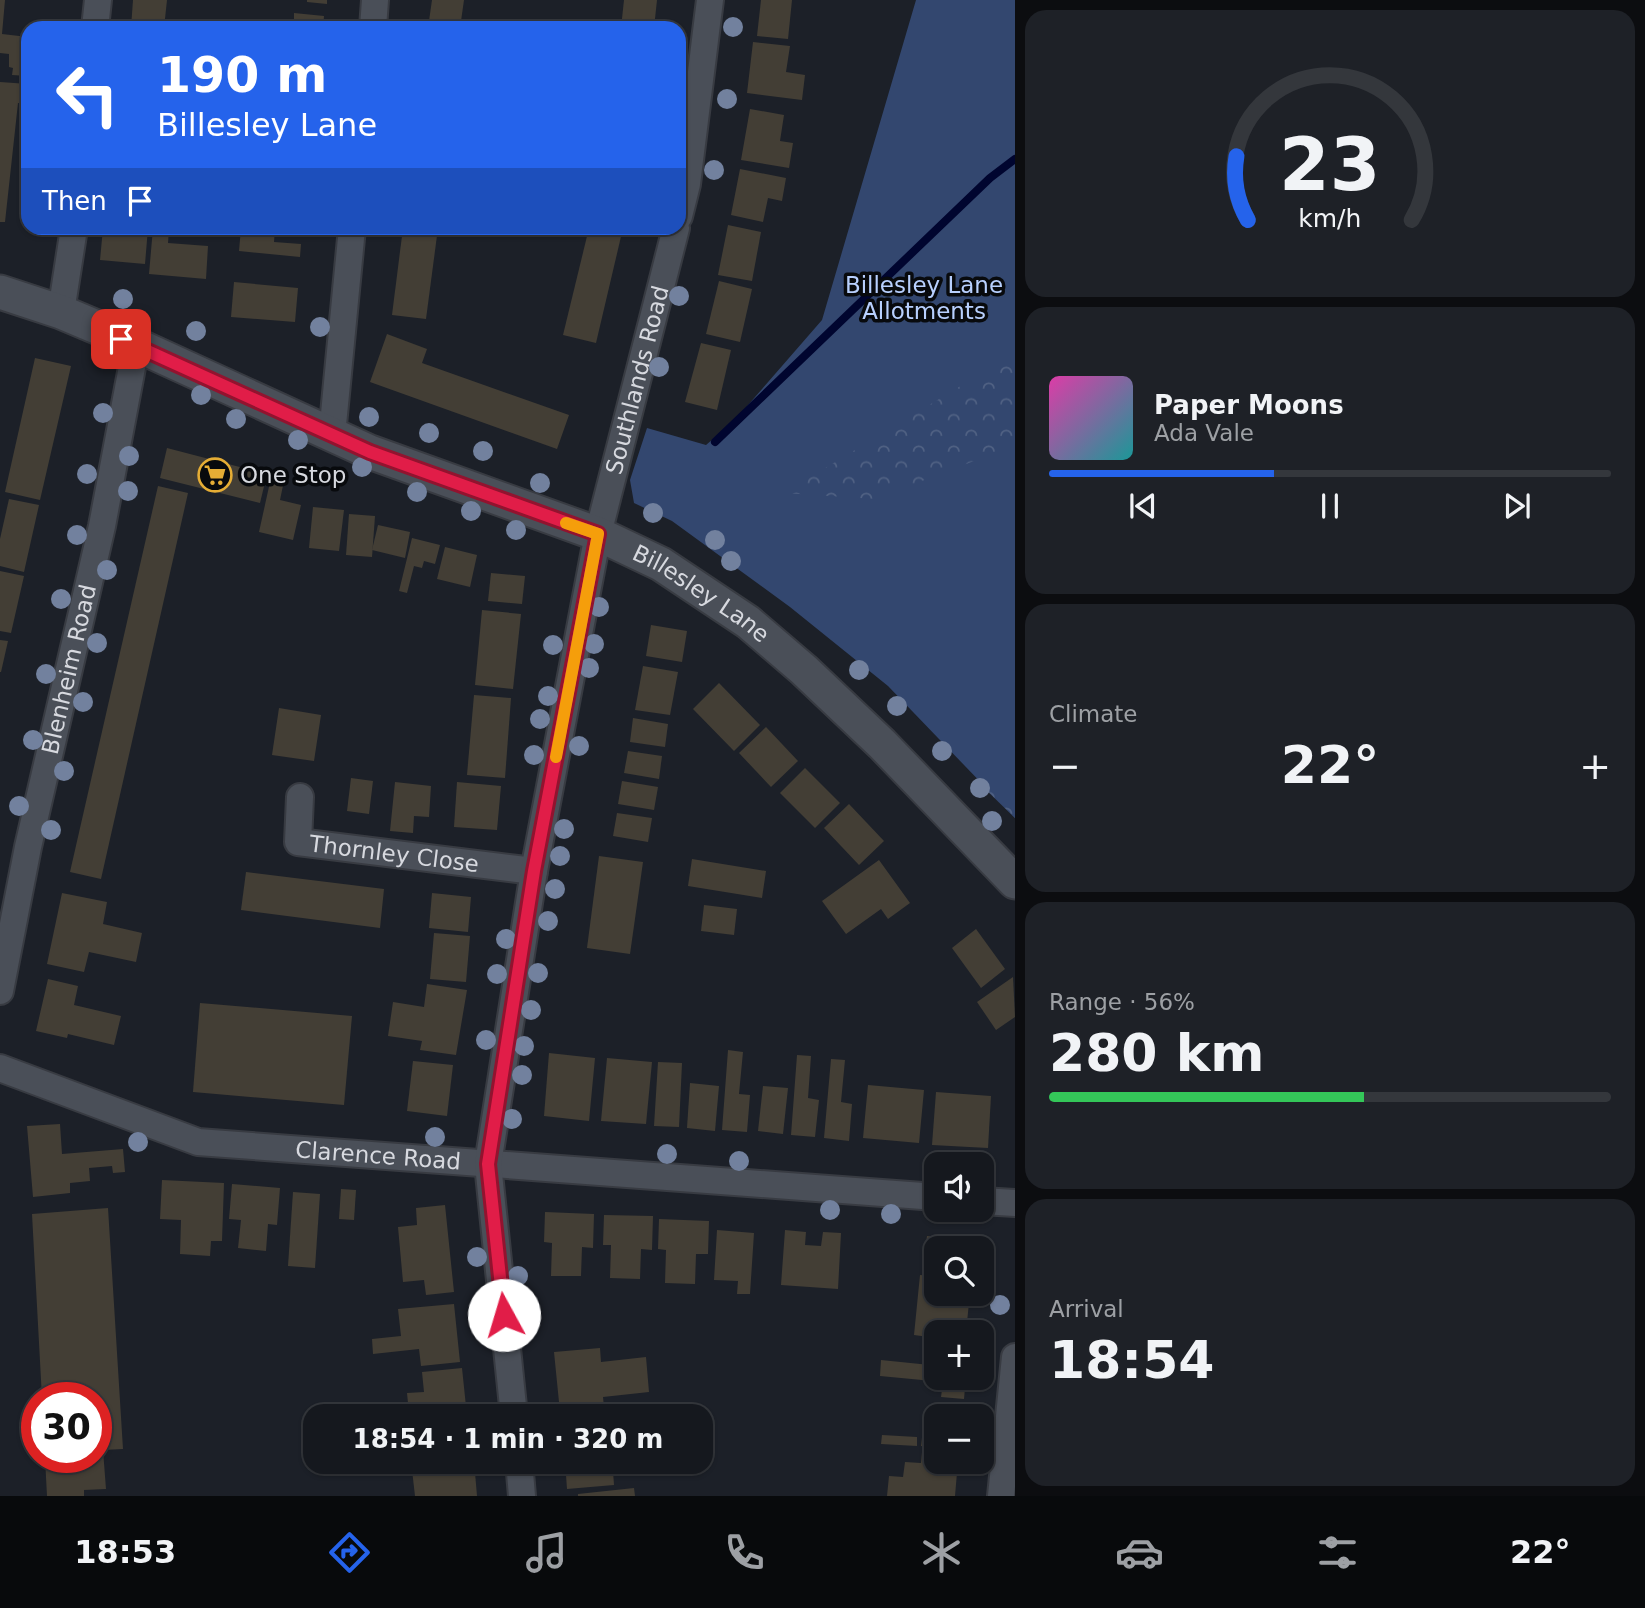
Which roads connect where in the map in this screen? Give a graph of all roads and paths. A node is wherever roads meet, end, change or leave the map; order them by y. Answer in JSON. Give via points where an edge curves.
{"nodes":[{"id":1,"x":98,"y":0,"type":"edge"},
{"id":2,"x":375,"y":0,"type":"edge"},
{"id":3,"x":709,"y":0,"type":"edge"},
{"id":4,"x":96,"y":21,"type":"edge"},
{"id":5,"x":374,"y":21,"type":"edge"},
{"id":6,"x":686,"y":188,"type":"edge"},
{"id":7,"x":73,"y":235,"type":"edge"},
{"id":8,"x":351,"y":235,"type":"edge"},
{"id":9,"x":674,"y":235,"type":"edge"},
{"id":10,"x":0,"y":292,"type":"edge"},
{"id":11,"x":61,"y":312,"type":"junction"},
{"id":12,"x":136,"y":346,"type":"junction"},
{"id":13,"x":331,"y":435,"type":"junction"},
{"id":14,"x":598,"y":534,"type":"junction"},
{"id":15,"x":300,"y":797,"type":"dead end"},
{"id":16,"x":534,"y":871,"type":"junction"},
{"id":17,"x":1015,"y":881,"type":"edge"},
{"id":18,"x":0,"y":992,"type":"edge"},
{"id":19,"x":0,"y":1068,"type":"edge"},
{"id":20,"x":488,"y":1164,"type":"junction"},
{"id":21,"x":924,"y":1196,"type":"edge"},
{"id":22,"x":994,"y":1201,"type":"edge"},
{"id":23,"x":1015,"y":1203,"type":"edge"},
{"id":24,"x":1015,"y":1357,"type":"edge"},
{"id":25,"x":513,"y":1404,"type":"edge"},
{"id":26,"x":520,"y":1474,"type":"edge"},
{"id":27,"x":522,"y":1496,"type":"edge"},
{"id":28,"x":1001,"y":1496,"type":"edge"}],
"edges":[{"from":1,"to":4,"type":"street"},
{"from":2,"to":5,"type":"street"},
{"from":3,"to":6,"type":"street"},
{"from":7,"to":11,"type":"street"},
{"from":8,"to":13,"type":"street"},
{"from":9,"to":14,"type":"street","name":"Southlands Road"},
{"from":10,"to":11,"type":"street","name":"Billesley Lane"},
{"from":11,"to":12,"type":"street","name":"Billesley Lane"},
{"from":12,"to":13,"type":"street","name":"Billesley Lane"},
{"from":12,"to":18,"type":"street","name":"Blenheim Road","via":[[102,526]]},
{"from":13,"to":14,"type":"street","name":"Billesley Lane"},
{"from":14,"to":16,"type":"street","name":"Southlands Road"},
{"from":14,"to":17,"type":"street","name":"Billesley Lane","via":[[661,564],[748,622],[881,744]]},
{"from":15,"to":16,"type":"street","name":"Thornley Close","via":[[298,842]]},
{"from":16,"to":20,"type":"street","name":"Southlands Road"},
{"from":19,"to":20,"type":"street","name":"Clarence Road","via":[[198,1142]]},
{"from":20,"to":21,"type":"street","name":"Clarence Road"},
{"from":20,"to":25,"type":"street","name":"Southlands Road"},
{"from":22,"to":23,"type":"street"},
{"from":24,"to":28,"type":"street"},
{"from":26,"to":27,"type":"street"}]}
